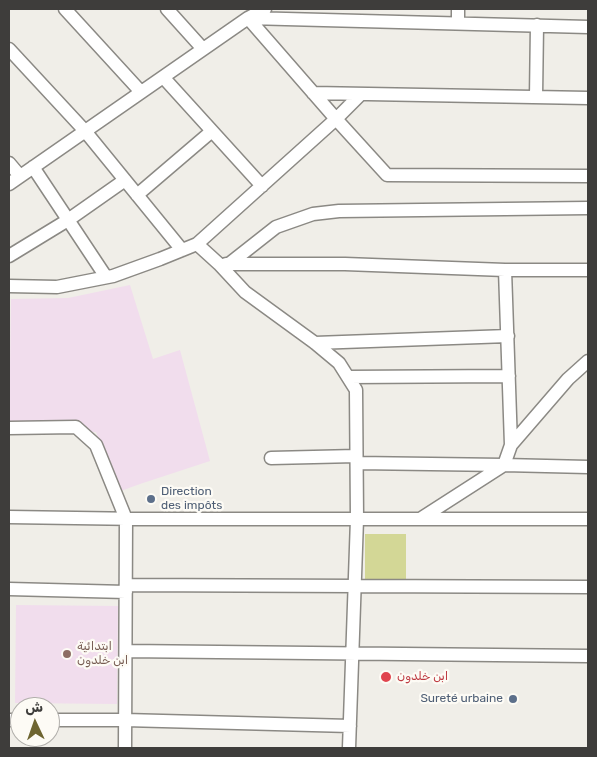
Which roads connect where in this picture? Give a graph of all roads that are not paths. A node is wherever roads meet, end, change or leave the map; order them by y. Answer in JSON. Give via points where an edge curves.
{"nodes":[{"id":1,"x":66,"y":9,"type":"edge"},
{"id":2,"x":167,"y":9,"type":"edge"},
{"id":3,"x":257,"y":9,"type":"edge"},
{"id":4,"x":264,"y":9,"type":"edge"},
{"id":5,"x":458,"y":9,"type":"edge"},
{"id":6,"x":248,"y":18,"type":"junction"},
{"id":7,"x":458,"y":23,"type":"junction"},
{"id":8,"x":537,"y":25,"type":"junction"},
{"id":9,"x":588,"y":27,"type":"edge"},
{"id":10,"x":9,"y":49,"type":"edge"},
{"id":11,"x":203,"y":49,"type":"junction"},
{"id":12,"x":162,"y":78,"type":"junction"},
{"id":13,"x":141,"y":92,"type":"junction"},
{"id":14,"x":313,"y":93,"type":"junction"},
{"id":15,"x":361,"y":94,"type":"junction"},
{"id":16,"x":536,"y":97,"type":"junction"},
{"id":17,"x":588,"y":98,"type":"edge"},
{"id":18,"x":336,"y":119,"type":"junction"},
{"id":19,"x":85,"y":131,"type":"junction"},
{"id":20,"x":212,"y":131,"type":"junction"},
{"id":21,"x":9,"y":164,"type":"edge"},
{"id":22,"x":33,"y":167,"type":"junction"},
{"id":23,"x":20,"y":176,"type":"junction"},
{"id":24,"x":588,"y":176,"type":"edge"},
{"id":25,"x":125,"y":180,"type":"junction"},
{"id":26,"x":9,"y":184,"type":"edge"},
{"id":27,"x":262,"y":186,"type":"junction"},
{"id":28,"x":137,"y":195,"type":"junction"},
{"id":29,"x":588,"y":208,"type":"edge"},
{"id":30,"x":68,"y":220,"type":"junction"},
{"id":31,"x":197,"y":244,"type":"junction"},
{"id":32,"x":182,"y":250,"type":"junction"},
{"id":33,"x":9,"y":256,"type":"edge"},
{"id":34,"x":224,"y":264,"type":"junction"},
{"id":35,"x":505,"y":270,"type":"junction"},
{"id":36,"x":588,"y":270,"type":"edge"},
{"id":37,"x":106,"y":277,"type":"junction"},
{"id":38,"x":9,"y":286,"type":"edge"},
{"id":39,"x":508,"y":336,"type":"junction"},
{"id":40,"x":315,"y":343,"type":"junction"},
{"id":41,"x":588,"y":361,"type":"edge"},
{"id":42,"x":509,"y":376,"type":"junction"},
{"id":43,"x":348,"y":377,"type":"junction"},
{"id":44,"x":9,"y":428,"type":"edge"},
{"id":45,"x":511,"y":444,"type":"junction"},
{"id":46,"x":272,"y":458,"type":"dead end"},
{"id":47,"x":357,"y":460,"type":"junction"},
{"id":48,"x":504,"y":465,"type":"junction"},
{"id":49,"x":588,"y":467,"type":"edge"},
{"id":50,"x":9,"y":517,"type":"edge"},
{"id":51,"x":126,"y":519,"type":"junction"},
{"id":52,"x":356,"y":519,"type":"junction"},
{"id":53,"x":420,"y":519,"type":"junction"},
{"id":54,"x":588,"y":519,"type":"edge"},
{"id":55,"x":354,"y":586,"type":"junction"},
{"id":56,"x":588,"y":587,"type":"edge"},
{"id":57,"x":126,"y":588,"type":"junction"},
{"id":58,"x":9,"y":589,"type":"edge"},
{"id":59,"x":126,"y":651,"type":"junction"},
{"id":60,"x":352,"y":654,"type":"junction"},
{"id":61,"x":588,"y":656,"type":"edge"},
{"id":62,"x":60,"y":720,"type":"edge"},
{"id":63,"x":125,"y":720,"type":"junction"},
{"id":64,"x":350,"y":726,"type":"junction"},
{"id":65,"x":125,"y":748,"type":"edge"},
{"id":66,"x":349,"y":748,"type":"edge"}],
"edges":[{"from":1,"to":13,"type":"street"},
{"from":2,"to":11,"type":"street"},
{"from":3,"to":6,"type":"street"},
{"from":4,"to":6,"type":"street"},
{"from":5,"to":7,"type":"street"},
{"from":6,"to":7,"type":"street"},
{"from":6,"to":11,"type":"street"},
{"from":6,"to":14,"type":"street"},
{"from":7,"to":8,"type":"street"},
{"from":8,"to":9,"type":"street"},
{"from":8,"to":16,"type":"street"},
{"from":10,"to":19,"type":"street"},
{"from":11,"to":12,"type":"street"},
{"from":12,"to":13,"type":"street"},
{"from":12,"to":20,"type":"street"},
{"from":13,"to":19,"type":"street"},
{"from":14,"to":15,"type":"street"},
{"from":14,"to":18,"type":"street"},
{"from":15,"to":16,"type":"street"},
{"from":15,"to":18,"type":"street"},
{"from":16,"to":17,"type":"street"},
{"from":18,"to":24,"type":"street","via":[[387,175]]},
{"from":18,"to":27,"type":"street"},
{"from":19,"to":22,"type":"street"},
{"from":19,"to":25,"type":"street"},
{"from":20,"to":27,"type":"street"},
{"from":20,"to":28,"type":"street"},
{"from":21,"to":23,"type":"street"},
{"from":22,"to":23,"type":"street"},
{"from":22,"to":30,"type":"street"},
{"from":23,"to":26,"type":"street"},
{"from":25,"to":28,"type":"street"},
{"from":25,"to":30,"type":"street"},
{"from":27,"to":31,"type":"street"},
{"from":28,"to":32,"type":"street"},
{"from":29,"to":34,"type":"street","via":[[313,214],[276,227]]},
{"from":30,"to":33,"type":"street"},
{"from":30,"to":37,"type":"street"},
{"from":31,"to":32,"type":"street"},
{"from":31,"to":34,"type":"street"},
{"from":32,"to":37,"type":"street"},
{"from":34,"to":35,"type":"street","via":[[345,264]]},
{"from":34,"to":40,"type":"street","via":[[245,292]]},
{"from":35,"to":36,"type":"street"},
{"from":35,"to":39,"type":"street"},
{"from":37,"to":38,"type":"street","via":[[56,287]]},
{"from":39,"to":40,"type":"street"},
{"from":39,"to":42,"type":"street"},
{"from":40,"to":43,"type":"street","via":[[339,363]]},
{"from":41,"to":45,"type":"street"},
{"from":42,"to":43,"type":"street"},
{"from":42,"to":45,"type":"street"},
{"from":43,"to":47,"type":"street","via":[[356,390]]},
{"from":44,"to":51,"type":"street","via":[[76,427],[96,445]]},
{"from":45,"to":48,"type":"street"},
{"from":46,"to":47,"type":"street"},
{"from":47,"to":48,"type":"street"},
{"from":47,"to":52,"type":"street"},
{"from":48,"to":49,"type":"street"},
{"from":48,"to":53,"type":"street"},
{"from":50,"to":51,"type":"street"},
{"from":51,"to":52,"type":"street"},
{"from":51,"to":57,"type":"street"},
{"from":52,"to":53,"type":"street"},
{"from":52,"to":55,"type":"street"},
{"from":53,"to":54,"type":"street"},
{"from":55,"to":56,"type":"street"},
{"from":55,"to":57,"type":"street"},
{"from":55,"to":60,"type":"street"},
{"from":57,"to":58,"type":"street"},
{"from":57,"to":59,"type":"street"},
{"from":59,"to":60,"type":"street"},
{"from":59,"to":63,"type":"street"},
{"from":60,"to":61,"type":"street"},
{"from":60,"to":64,"type":"street"},
{"from":62,"to":63,"type":"street"},
{"from":63,"to":64,"type":"street"},
{"from":63,"to":65,"type":"street"},
{"from":64,"to":66,"type":"street"}]}
